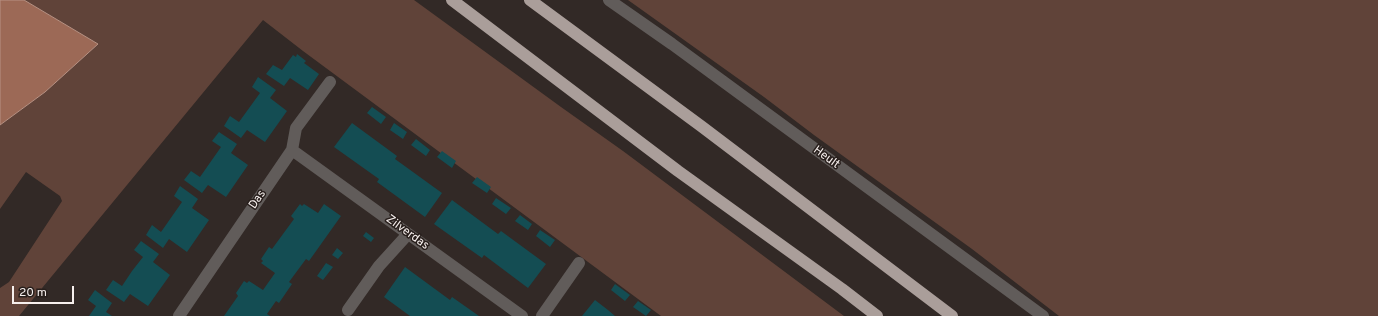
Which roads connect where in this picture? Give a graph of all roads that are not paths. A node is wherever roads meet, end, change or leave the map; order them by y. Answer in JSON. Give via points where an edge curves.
{"nodes":[{"id":1,"x":452,"y":0,"type":"edge"},
{"id":2,"x":530,"y":0,"type":"edge"},
{"id":3,"x":609,"y":0,"type":"edge"},
{"id":4,"x":330,"y":82,"type":"dead end"},
{"id":5,"x":292,"y":150,"type":"junction"},
{"id":6,"x":408,"y":234,"type":"junction"},
{"id":7,"x":579,"y":263,"type":"dead end"},
{"id":8,"x":348,"y":310,"type":"dead end"},
{"id":9,"x":179,"y":316,"type":"edge"},
{"id":10,"x":522,"y":316,"type":"edge"},
{"id":11,"x":542,"y":316,"type":"edge"},
{"id":12,"x":877,"y":316,"type":"edge"},
{"id":13,"x":952,"y":316,"type":"edge"},
{"id":14,"x":1043,"y":316,"type":"edge"}],
"edges":[{"from":1,"to":12,"type":"highway","via":[[678,171]]},
{"from":2,"to":13,"type":"highway"},
{"from":3,"to":14,"type":"street","name":"Heult"},
{"from":4,"to":5,"type":"street","name":"Das","via":[[296,128]]},
{"from":5,"to":6,"type":"street","name":"Zilverdas"},
{"from":5,"to":9,"type":"street","name":"Das"},
{"from":6,"to":8,"type":"street","via":[[379,266]]},
{"from":6,"to":10,"type":"street","name":"Zilverdas"},
{"from":7,"to":11,"type":"street"}]}
